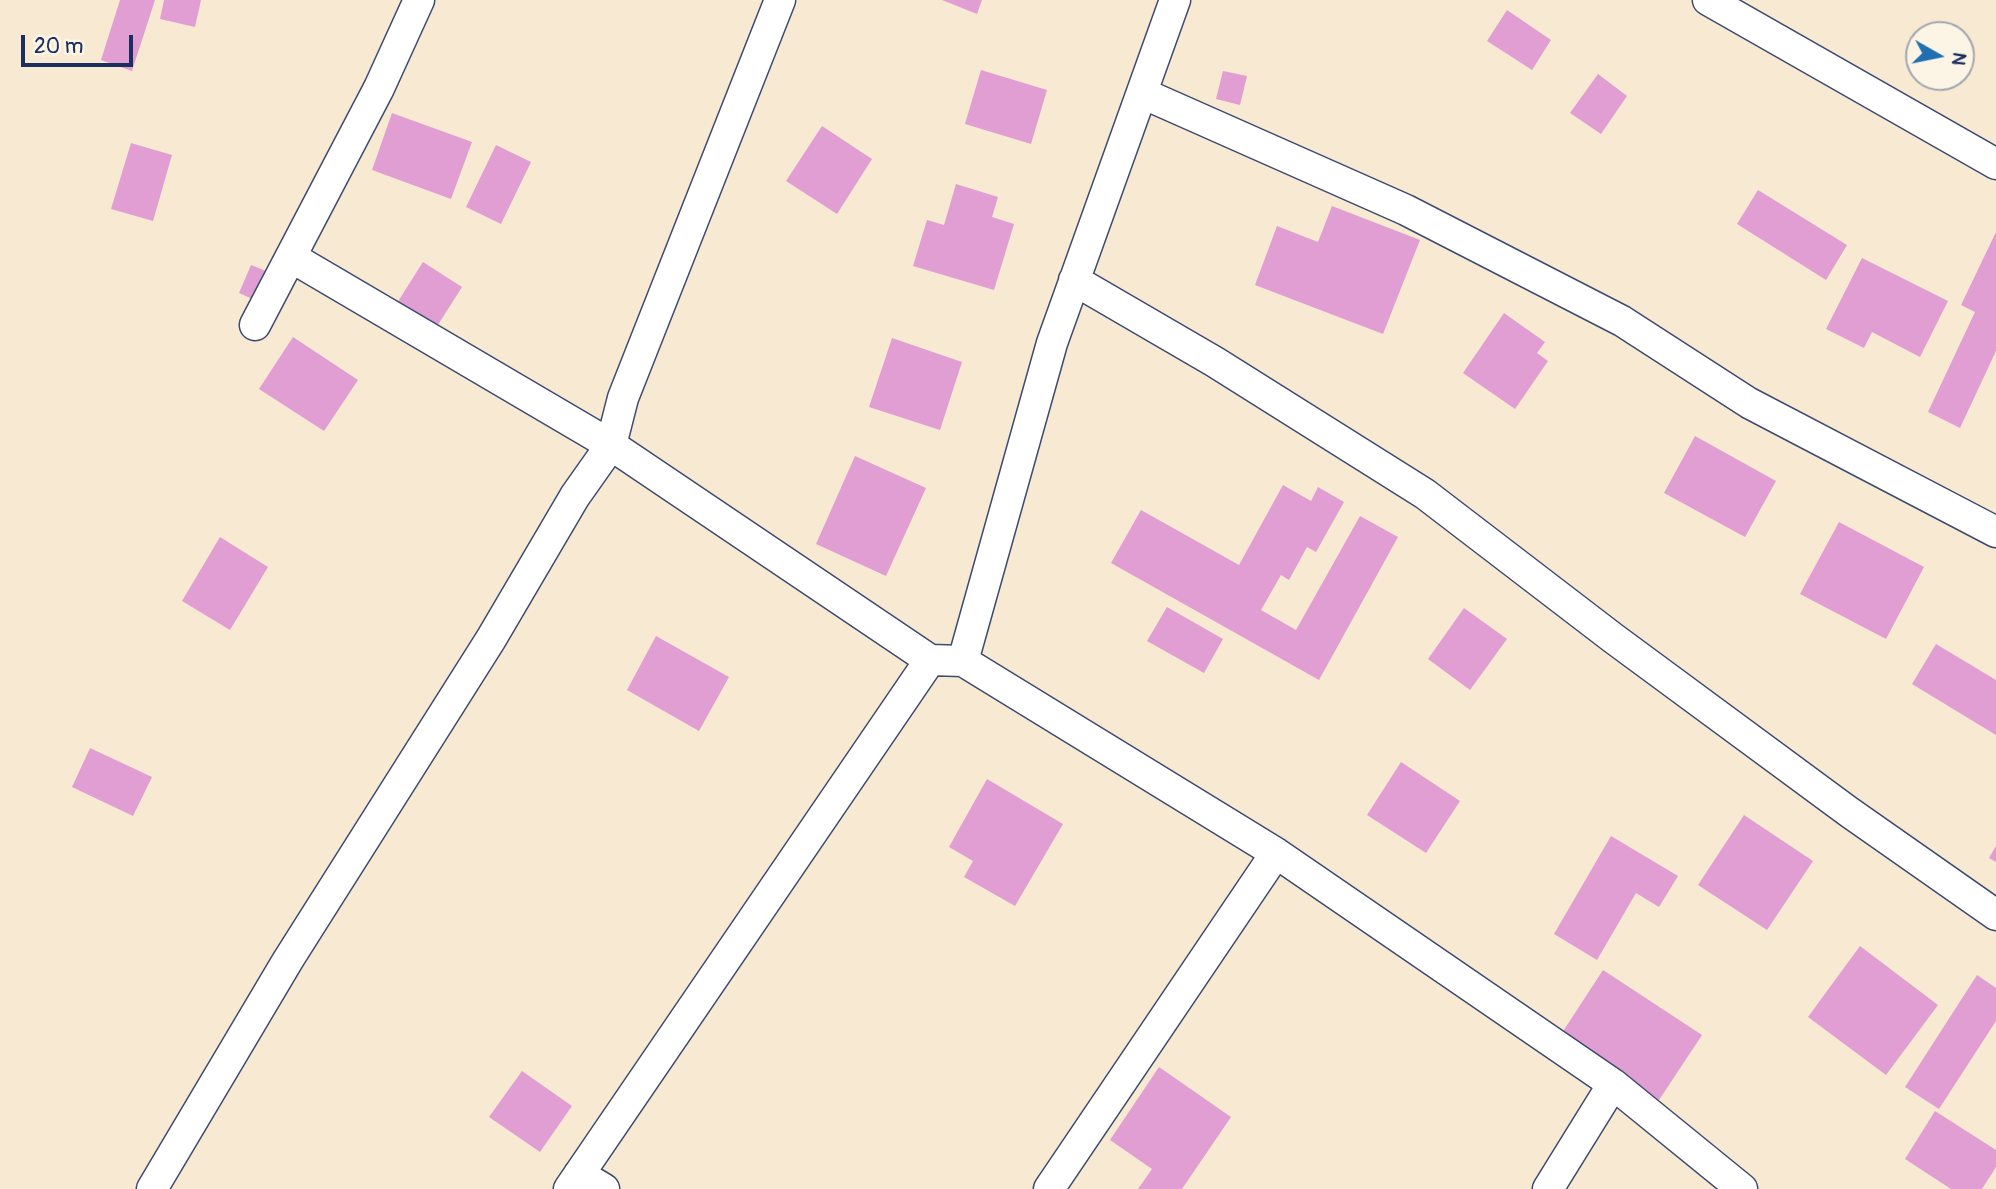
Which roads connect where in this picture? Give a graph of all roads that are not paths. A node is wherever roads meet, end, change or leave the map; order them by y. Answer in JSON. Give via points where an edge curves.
{"nodes":[{"id":1,"x":419,"y":0,"type":"edge"},
{"id":2,"x":780,"y":0,"type":"edge"},
{"id":3,"x":1175,"y":0,"type":"edge"},
{"id":4,"x":1726,"y":4,"type":"edge"},
{"id":5,"x":1142,"y":93,"type":"junction"},
{"id":6,"x":1996,"y":164,"type":"edge"},
{"id":7,"x":291,"y":257,"type":"junction"},
{"id":8,"x":1074,"y":280,"type":"junction"},
{"id":9,"x":255,"y":325,"type":"dead end"},
{"id":10,"x":611,"y":445,"type":"junction"},
{"id":11,"x":1996,"y":532,"type":"edge"},
{"id":12,"x":930,"y":660,"type":"junction"},
{"id":13,"x":963,"y":661,"type":"junction"},
{"id":14,"x":1276,"y":853,"type":"junction"},
{"id":15,"x":1996,"y":915,"type":"edge"},
{"id":16,"x":1613,"y":1084,"type":"junction"},
{"id":17,"x":574,"y":1182,"type":"edge"},
{"id":18,"x":152,"y":1189,"type":"edge"},
{"id":19,"x":604,"y":1189,"type":"edge"},
{"id":20,"x":1049,"y":1189,"type":"edge"},
{"id":21,"x":1548,"y":1189,"type":"edge"},
{"id":22,"x":1742,"y":1189,"type":"edge"}],
"edges":[{"from":1,"to":7,"type":"street"},
{"from":2,"to":10,"type":"street","via":[[622,398]]},
{"from":3,"to":5,"type":"street"},
{"from":4,"to":6,"type":"street"},
{"from":5,"to":8,"type":"street"},
{"from":5,"to":11,"type":"street","via":[[1406,210],[1622,321],[1749,403]]},
{"from":7,"to":9,"type":"street"},
{"from":7,"to":10,"type":"street"},
{"from":8,"to":13,"type":"street","via":[[1052,343]]},
{"from":8,"to":15,"type":"street","via":[[1425,494],[1613,638]]},
{"from":10,"to":12,"type":"street"},
{"from":10,"to":18,"type":"street","via":[[288,960]]},
{"from":12,"to":13,"type":"street"},
{"from":12,"to":17,"type":"street"},
{"from":13,"to":14,"type":"street"},
{"from":14,"to":16,"type":"street"},
{"from":14,"to":20,"type":"street"},
{"from":16,"to":21,"type":"street"},
{"from":16,"to":22,"type":"street"},
{"from":17,"to":19,"type":"street"}]}
